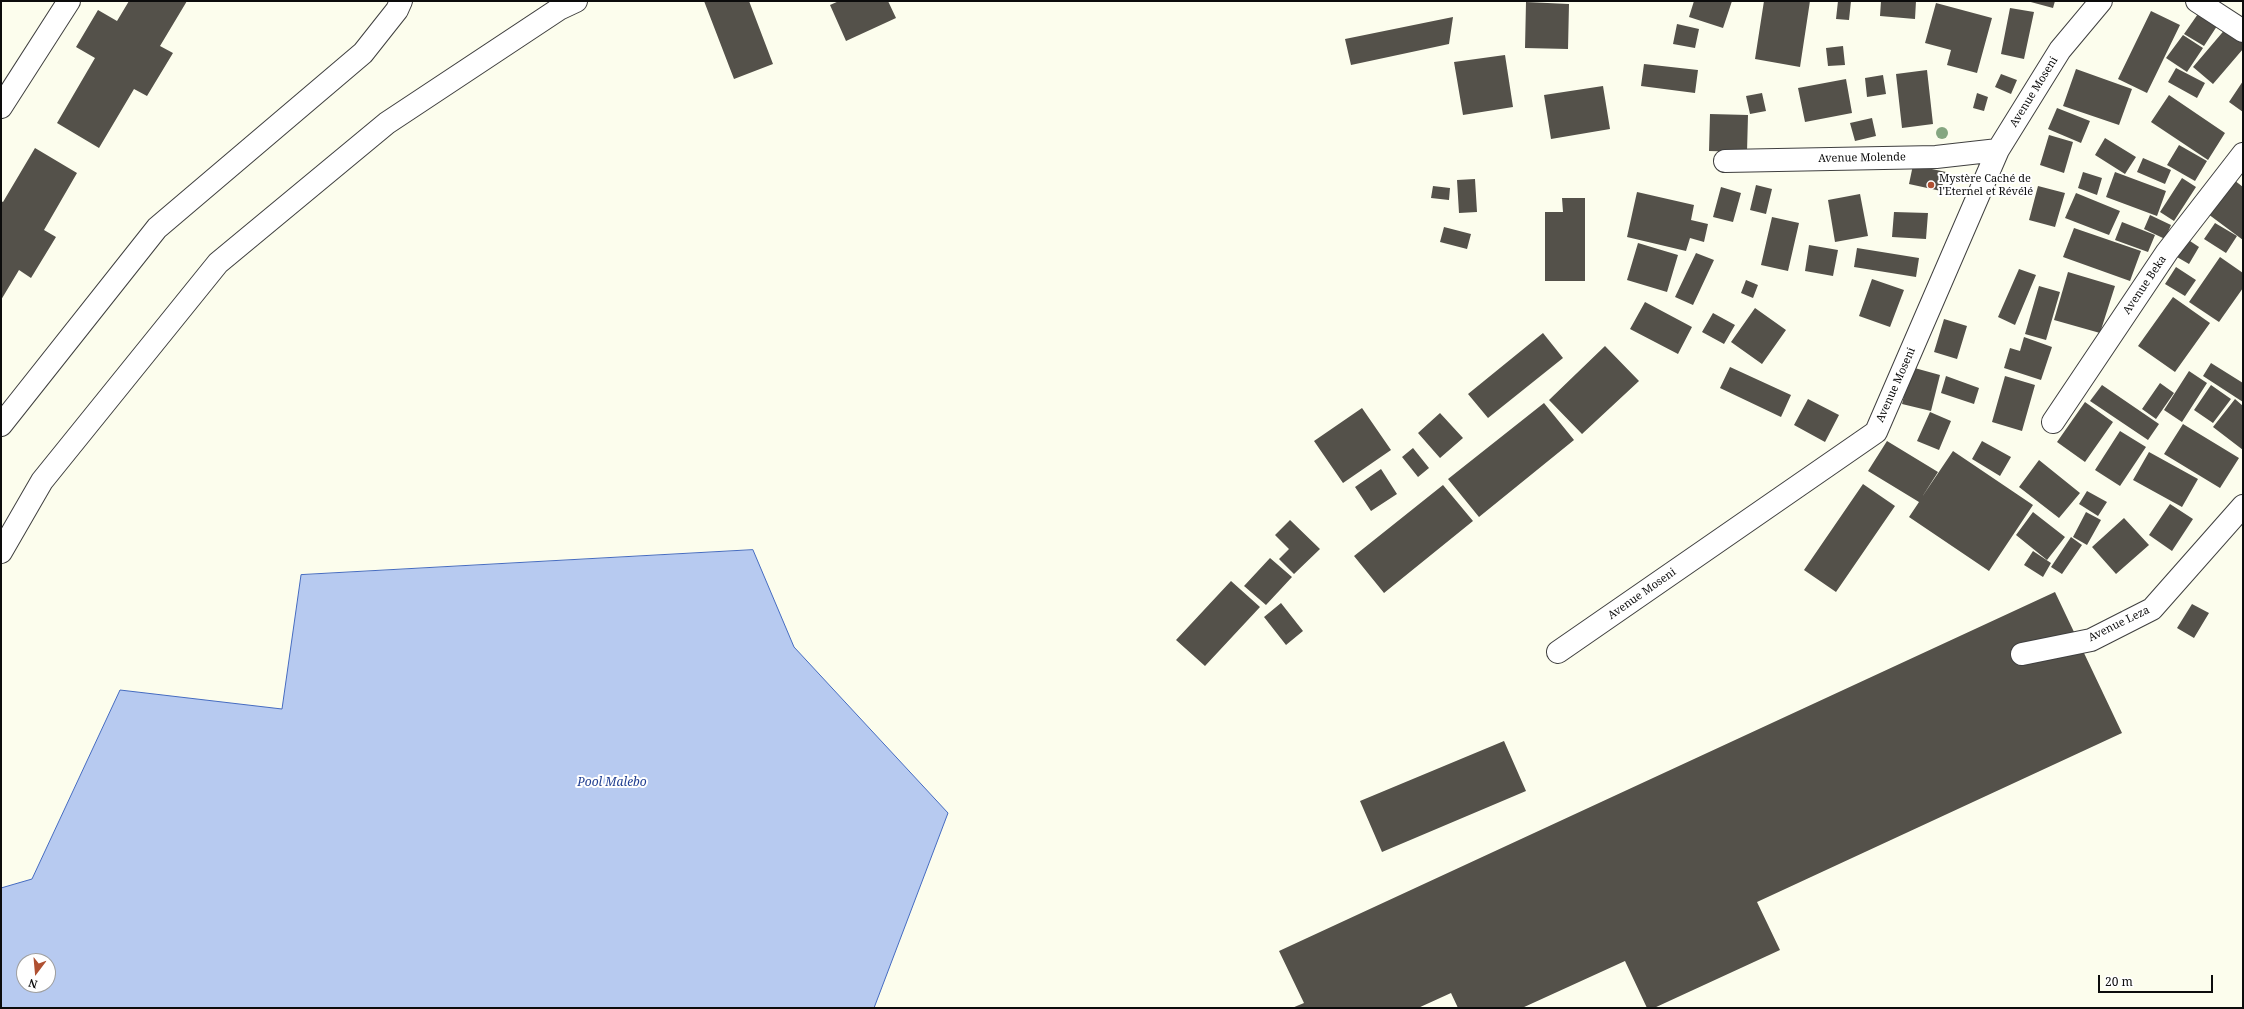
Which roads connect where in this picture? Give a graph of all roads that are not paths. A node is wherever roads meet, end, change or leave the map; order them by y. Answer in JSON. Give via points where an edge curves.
{"nodes":[{"id":1,"x":69,"y":1,"type":"edge"},
{"id":2,"x":401,"y":1,"type":"edge"},
{"id":3,"x":576,"y":1,"type":"edge"},
{"id":4,"x":2101,"y":1,"type":"edge"},
{"id":5,"x":2197,"y":1,"type":"edge"},
{"id":6,"x":2243,"y":31,"type":"edge"},
{"id":7,"x":1,"y":107,"type":"edge"},
{"id":8,"x":1998,"y":150,"type":"junction"},
{"id":9,"x":2243,"y":154,"type":"edge"},
{"id":10,"x":1725,"y":161,"type":"dead end"},
{"id":11,"x":2053,"y":422,"type":"dead end"},
{"id":12,"x":1,"y":425,"type":"edge"},
{"id":13,"x":2243,"y":506,"type":"edge"},
{"id":14,"x":1,"y":552,"type":"edge"},
{"id":15,"x":1558,"y":652,"type":"dead end"},
{"id":16,"x":2022,"y":654,"type":"dead end"}],
"edges":[{"from":1,"to":7,"type":"street"},
{"from":2,"to":12,"type":"street","via":[[362,53],[157,228]]},
{"from":3,"to":14,"type":"street","via":[[559,9],[387,123],[218,262],[42,481]]},
{"from":4,"to":8,"type":"street","name":"Avenue Moseni","via":[[2060,50]]},
{"from":5,"to":6,"type":"street"},
{"from":8,"to":10,"type":"street","name":"Avenue Molende","via":[[1936,156]]},
{"from":8,"to":15,"type":"street","name":"Avenue Moseni","via":[[1876,432]]},
{"from":9,"to":11,"type":"street","name":"Avenue Beka","via":[[2167,252]]},
{"from":13,"to":16,"type":"street","name":"Avenue Leza","via":[[2152,609],[2091,640]]}]}
